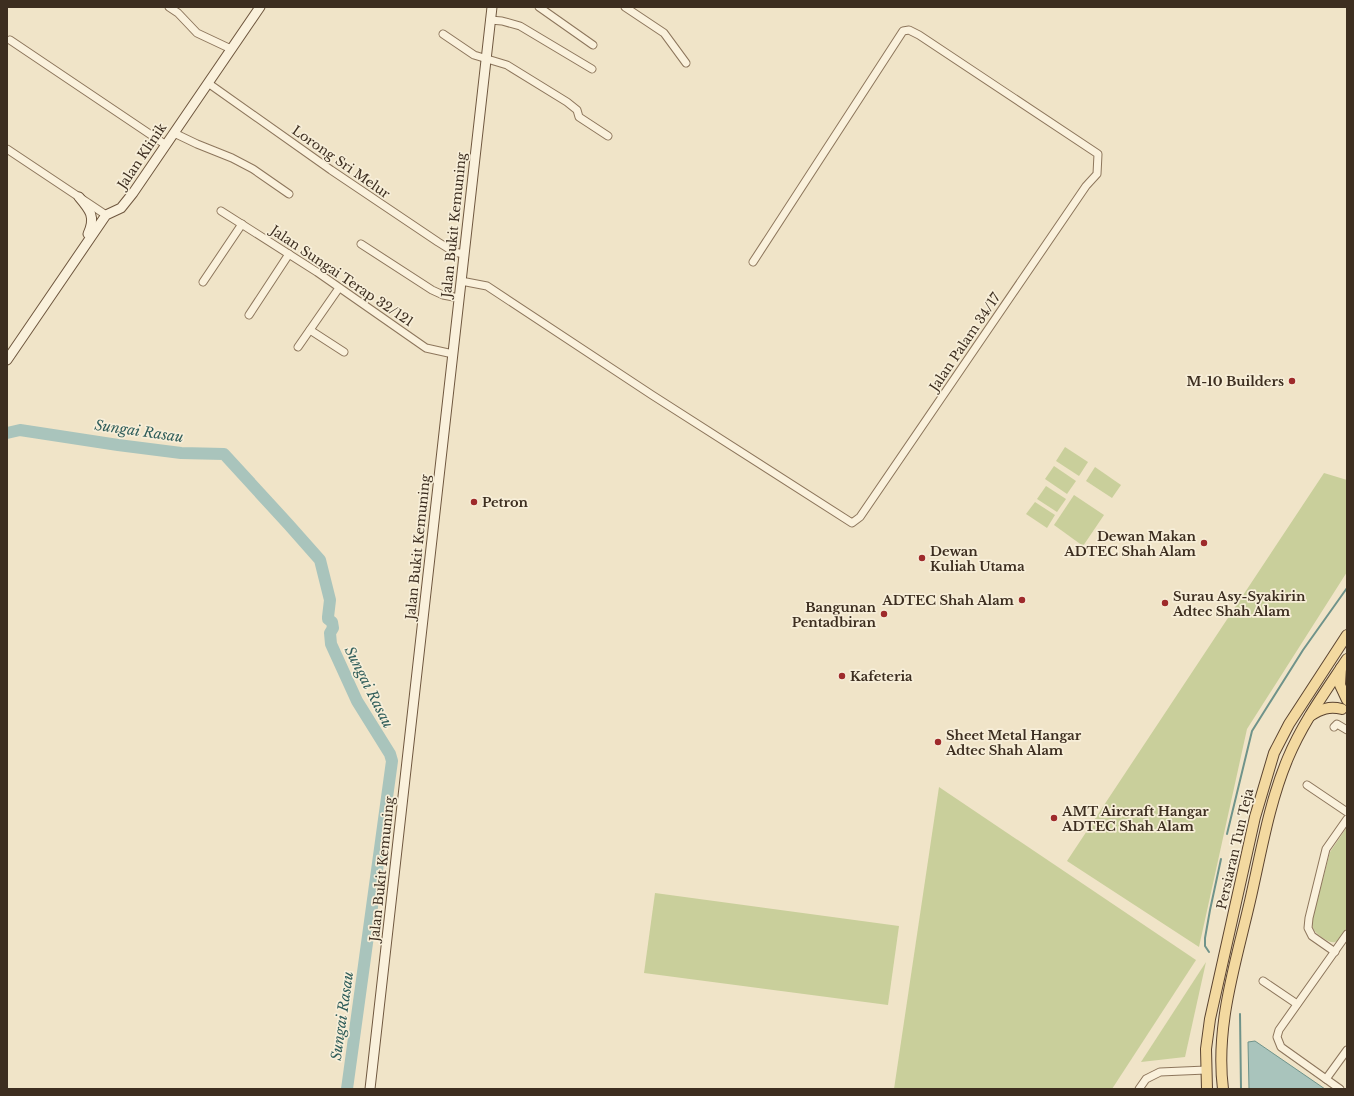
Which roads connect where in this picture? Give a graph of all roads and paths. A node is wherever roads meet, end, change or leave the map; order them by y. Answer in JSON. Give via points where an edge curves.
{"nodes":[{"id":1,"x":169,"y":7,"type":"edge"},
{"id":2,"x":492,"y":7,"type":"edge"},
{"id":3,"x":539,"y":7,"type":"edge"},
{"id":4,"x":625,"y":7,"type":"edge"},
{"id":5,"x":256,"y":8,"type":"edge"},
{"id":6,"x":490,"y":20,"type":"junction"},
{"id":7,"x":443,"y":34,"type":"dead end"},
{"id":8,"x":10,"y":40,"type":"dead end"},
{"id":9,"x":593,"y":45,"type":"dead end"},
{"id":10,"x":231,"y":49,"type":"junction"},
{"id":11,"x":486,"y":59,"type":"junction"},
{"id":12,"x":686,"y":63,"type":"dead end"},
{"id":13,"x":592,"y":70,"type":"dead end"},
{"id":14,"x":208,"y":83,"type":"junction"},
{"id":15,"x":174,"y":133,"type":"junction"},
{"id":16,"x":608,"y":136,"type":"dead end"},
{"id":17,"x":166,"y":145,"type":"junction"},
{"id":18,"x":7,"y":149,"type":"edge"},
{"id":19,"x":289,"y":194,"type":"dead end"},
{"id":20,"x":79,"y":197,"type":"junction"},
{"id":21,"x":220,"y":211,"type":"dead end"},
{"id":22,"x":106,"y":215,"type":"junction"},
{"id":23,"x":242,"y":224,"type":"junction"},
{"id":24,"x":362,"y":244,"type":"dead end"},
{"id":25,"x":289,"y":254,"type":"junction"},
{"id":26,"x":464,"y":254,"type":"junction"},
{"id":27,"x":76,"y":258,"type":"junction"},
{"id":28,"x":753,"y":262,"type":"dead end"},
{"id":29,"x":461,"y":280,"type":"junction"},
{"id":30,"x":203,"y":282,"type":"dead end"},
{"id":31,"x":339,"y":288,"type":"junction"},
{"id":32,"x":459,"y":298,"type":"junction"},
{"id":33,"x":249,"y":314,"type":"dead end"},
{"id":34,"x":310,"y":330,"type":"junction"},
{"id":35,"x":298,"y":348,"type":"dead end"},
{"id":36,"x":344,"y":352,"type":"dead end"},
{"id":37,"x":453,"y":354,"type":"junction"},
{"id":38,"x":7,"y":360,"type":"edge"},
{"id":39,"x":1347,"y":635,"type":"edge"},
{"id":40,"x":1347,"y":659,"type":"edge"},
{"id":41,"x":1341,"y":668,"type":"junction"},
{"id":42,"x":1322,"y":689,"type":"junction"},
{"id":43,"x":1346,"y":705,"type":"edge"},
{"id":44,"x":1308,"y":717,"type":"junction"},
{"id":45,"x":1334,"y":727,"type":"dead end"},
{"id":46,"x":1347,"y":730,"type":"edge"},
{"id":47,"x":1307,"y":785,"type":"dead end"},
{"id":48,"x":1347,"y":812,"type":"edge"},
{"id":49,"x":1347,"y":820,"type":"edge"},
{"id":50,"x":1347,"y":934,"type":"edge"},
{"id":51,"x":1335,"y":952,"type":"junction"},
{"id":52,"x":1263,"y":981,"type":"dead end"},
{"id":53,"x":1297,"y":1004,"type":"junction"},
{"id":54,"x":1347,"y":1050,"type":"edge"},
{"id":55,"x":1206,"y":1070,"type":"junction"},
{"id":56,"x":1326,"y":1079,"type":"junction"},
{"id":57,"x":370,"y":1089,"type":"edge"},
{"id":58,"x":1139,"y":1089,"type":"edge"},
{"id":59,"x":1207,"y":1089,"type":"edge"},
{"id":60,"x":1223,"y":1089,"type":"edge"},
{"id":61,"x":1340,"y":1089,"type":"edge"}],
"edges":[{"from":1,"to":10,"type":"street","via":[[197,33]]},
{"from":2,"to":6,"type":"main road","name":"Jalan Bukit Kemuning"},
{"from":3,"to":9,"type":"street"},
{"from":4,"to":12,"type":"street","via":[[664,33]]},
{"from":5,"to":10,"type":"main road","name":"Jalan Klinik"},
{"from":6,"to":11,"type":"main road","name":"Jalan Bukit Kemuning"},
{"from":6,"to":13,"type":"street","via":[[520,26]]},
{"from":7,"to":11,"type":"street","via":[[474,55]]},
{"from":8,"to":17,"type":"street"},
{"from":10,"to":14,"type":"main road","name":"Jalan Klinik"},
{"from":11,"to":16,"type":"street","via":[[507,65],[567,102],[576,110],[579,117]]},
{"from":11,"to":26,"type":"main road","name":"Jalan Bukit Kemuning"},
{"from":14,"to":15,"type":"main road","name":"Jalan Klinik"},
{"from":14,"to":26,"type":"street","name":"Lorong Sri Melur","via":[[451,251]]},
{"from":15,"to":17,"type":"main road","name":"Jalan Klinik"},
{"from":15,"to":19,"type":"street","via":[[253,169]]},
{"from":17,"to":22,"type":"main road","name":"Jalan Klinik","via":[[127,202]]},
{"from":18,"to":20,"type":"street"},
{"from":20,"to":22,"type":"street"},
{"from":20,"to":27,"type":"main road","via":[[93,221]]},
{"from":21,"to":23,"type":"street","name":"Jalan Sungai Terap 32/121"},
{"from":22,"to":27,"type":"main road"},
{"from":23,"to":25,"type":"street","name":"Jalan Sungai Terap 32/121"},
{"from":23,"to":30,"type":"street"},
{"from":24,"to":32,"type":"street","via":[[432,290]]},
{"from":25,"to":31,"type":"street","name":"Jalan Sungai Terap 32/121"},
{"from":25,"to":33,"type":"street"},
{"from":26,"to":29,"type":"main road","name":"Jalan Bukit Kemuning"},
{"from":27,"to":38,"type":"main road"},
{"from":28,"to":29,"type":"street","name":"Jalan Palam 34/17","via":[[903,31],[909,30],[919,35],[1098,154],[1097,174],[1086,186],[860,517],[852,523],[487,286]]},
{"from":29,"to":32,"type":"main road","name":"Jalan Bukit Kemuning"},
{"from":31,"to":34,"type":"street"},
{"from":31,"to":37,"type":"street","name":"Jalan Sungai Terap 32/121","via":[[426,348]]},
{"from":32,"to":37,"type":"main road","name":"Jalan Bukit Kemuning"},
{"from":34,"to":35,"type":"street"},
{"from":34,"to":36,"type":"street"},
{"from":37,"to":57,"type":"main road","name":"Jalan Bukit Kemuning"},
{"from":39,"to":42,"type":"main road","name":"Persiaran Tun Teja"},
{"from":40,"to":41,"type":"main road","name":"Persiaran Tun Teja"},
{"from":41,"to":42,"type":"main road","name":"Persiaran Tun Teja"},
{"from":41,"to":43,"type":"main road","via":[[1340,683]]},
{"from":42,"to":43,"type":"main road"},
{"from":42,"to":44,"type":"main road","name":"Persiaran Tun Teja"},
{"from":42,"to":55,"type":"main road","name":"Persiaran Tun Teja","via":[[1286,730],[1274,753],[1266,778],[1213,1002],[1206,1049]]},
{"from":43,"to":44,"type":"main road","via":[[1326,708]]},
{"from":44,"to":60,"type":"main road","name":"Persiaran Tun Teja","via":[[1288,758],[1278,788],[1234,967],[1222,1043]]},
{"from":45,"to":46,"type":"street","via":[[1337,724]]},
{"from":47,"to":48,"type":"street"},
{"from":49,"to":51,"type":"street","via":[[1326,849],[1308,928],[1312,936]]},
{"from":50,"to":51,"type":"street"},
{"from":51,"to":53,"type":"street"},
{"from":52,"to":53,"type":"street"},
{"from":53,"to":56,"type":"street","via":[[1280,1030],[1277,1037],[1279,1044]]},
{"from":54,"to":56,"type":"street"},
{"from":55,"to":58,"type":"street","via":[[1160,1072],[1146,1079]]},
{"from":55,"to":59,"type":"main road","name":"Persiaran Tun Teja"},
{"from":56,"to":61,"type":"street"}]}
